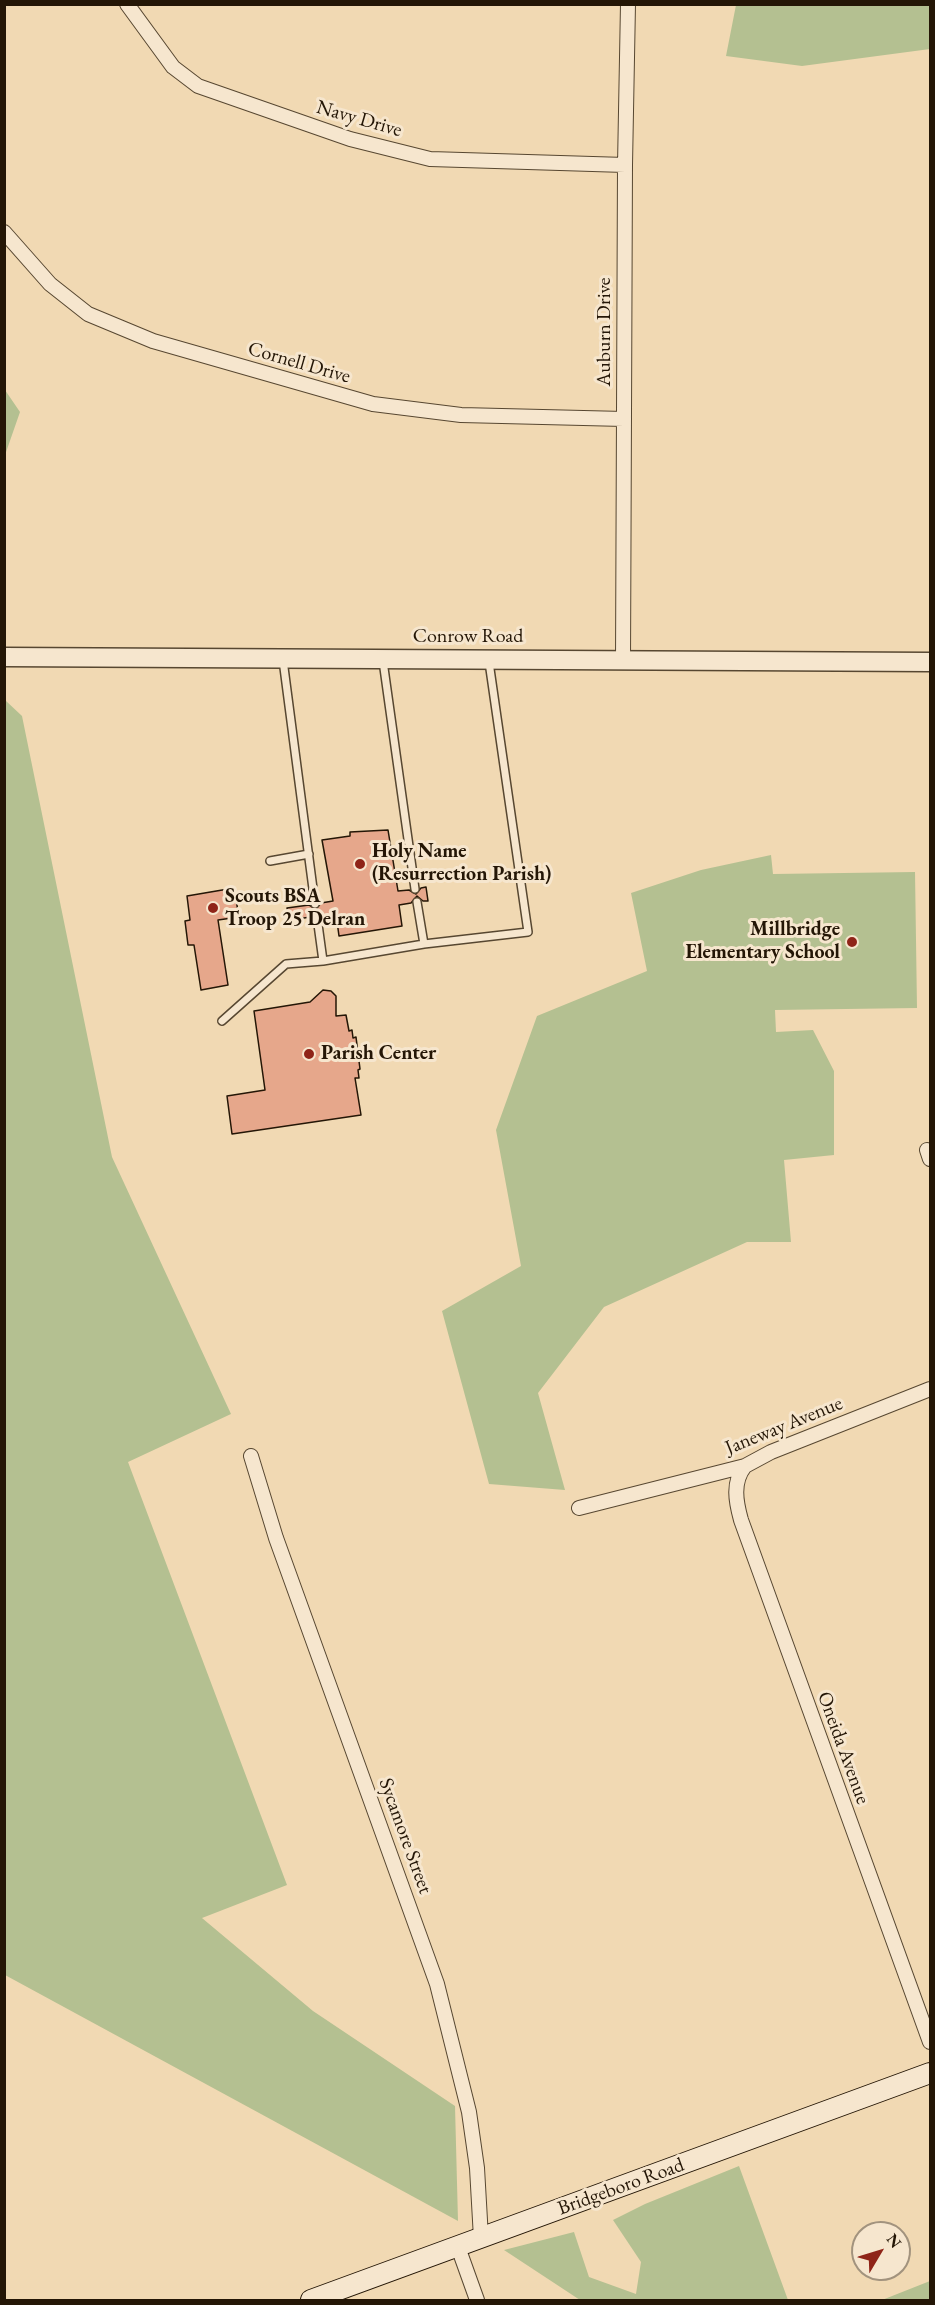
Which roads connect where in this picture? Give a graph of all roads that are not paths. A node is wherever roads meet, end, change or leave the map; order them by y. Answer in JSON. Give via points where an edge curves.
{"nodes":[{"id":1,"x":126,"y":4,"type":"edge"},
{"id":2,"x":628,"y":4,"type":"edge"},
{"id":3,"x":625,"y":165,"type":"junction"},
{"id":4,"x":4,"y":232,"type":"edge"},
{"id":5,"x":624,"y":419,"type":"junction"},
{"id":6,"x":4,"y":657,"type":"edge"},
{"id":7,"x":283,"y":658,"type":"junction"},
{"id":8,"x":382,"y":659,"type":"junction"},
{"id":9,"x":488,"y":659,"type":"junction"},
{"id":10,"x":623,"y":660,"type":"junction"},
{"id":11,"x":930,"y":662,"type":"edge"},
{"id":12,"x":309,"y":854,"type":"junction"},
{"id":13,"x":270,"y":861,"type":"dead end"},
{"id":14,"x":415,"y":889,"type":"dead end"},
{"id":15,"x":417,"y":902,"type":"dead end"},
{"id":16,"x":315,"y":904,"type":"dead end"},
{"id":17,"x":317,"y":917,"type":"dead end"},
{"id":18,"x":424,"y":944,"type":"junction"},
{"id":19,"x":323,"y":961,"type":"junction"},
{"id":20,"x":222,"y":1021,"type":"dead end"},
{"id":21,"x":930,"y":1389,"type":"edge"},
{"id":22,"x":250,"y":1456,"type":"dead end"},
{"id":23,"x":745,"y":1466,"type":"junction"},
{"id":24,"x":579,"y":1508,"type":"dead end"},
{"id":25,"x":930,"y":2042,"type":"edge"},
{"id":26,"x":930,"y":2073,"type":"edge"},
{"id":27,"x":481,"y":2238,"type":"junction"},
{"id":28,"x":458,"y":2247,"type":"junction"},
{"id":29,"x":311,"y":2301,"type":"edge"},
{"id":30,"x":477,"y":2301,"type":"edge"}],
"edges":[{"from":1,"to":3,"type":"street","name":"Navy Drive","via":[[173,67],[198,87],[350,139],[430,159]]},
{"from":2,"to":3,"type":"street","name":"Auburn Drive"},
{"from":3,"to":5,"type":"street","name":"Auburn Drive"},
{"from":4,"to":5,"type":"street","name":"Cornell Drive","via":[[50,284],[88,314],[153,341],[373,404],[461,415]]},
{"from":5,"to":10,"type":"street","name":"Auburn Drive"},
{"from":6,"to":7,"type":"street","name":"Conrow Road"},
{"from":7,"to":8,"type":"street","name":"Conrow Road"},
{"from":7,"to":12,"type":"lane"},
{"from":8,"to":9,"type":"street","name":"Conrow Road"},
{"from":8,"to":14,"type":"lane"},
{"from":9,"to":10,"type":"street","name":"Conrow Road"},
{"from":9,"to":18,"type":"lane","via":[[528,932]]},
{"from":10,"to":11,"type":"street","name":"Conrow Road"},
{"from":12,"to":13,"type":"lane"},
{"from":12,"to":16,"type":"lane"},
{"from":15,"to":18,"type":"lane"},
{"from":17,"to":19,"type":"lane"},
{"from":18,"to":19,"type":"lane"},
{"from":19,"to":20,"type":"lane","via":[[286,964]]},
{"from":21,"to":23,"type":"street","name":"Janeway Avenue"},
{"from":22,"to":27,"type":"street","name":"Sycamore Street","via":[[437,1984],[469,2112]]},
{"from":23,"to":24,"type":"street","name":"Janeway Avenue"},
{"from":23,"to":25,"type":"street","name":"Oneida Avenue","via":[[737,1482],[736,1504],[741,1520]]},
{"from":26,"to":27,"type":"main road","name":"Bridgeboro Road"},
{"from":27,"to":28,"type":"main road","name":"Bridgeboro Road"},
{"from":28,"to":29,"type":"main road","name":"Bridgeboro Road"},
{"from":28,"to":30,"type":"street"}]}
